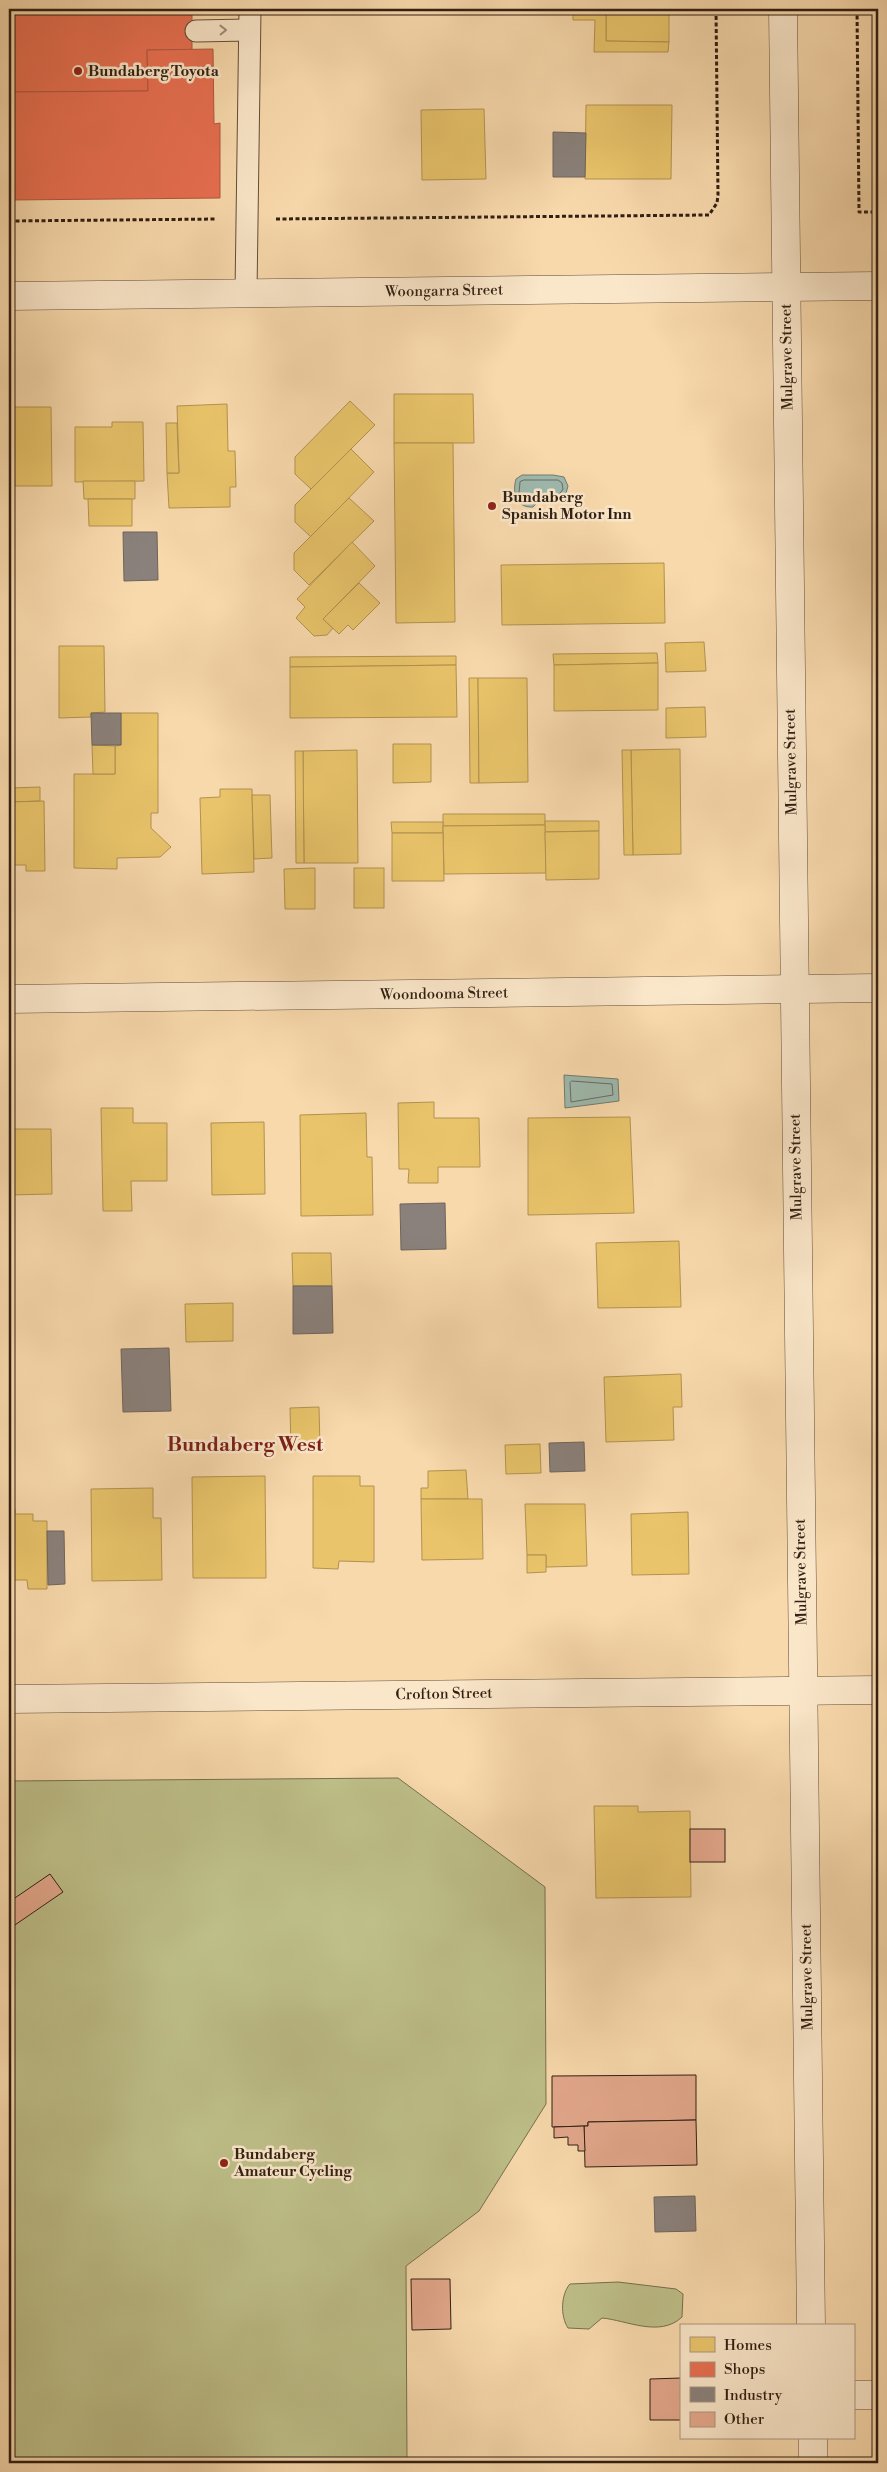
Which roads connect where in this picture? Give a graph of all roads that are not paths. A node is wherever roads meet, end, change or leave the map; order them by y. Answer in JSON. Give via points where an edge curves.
{"nodes":[{"id":1,"x":250,"y":9,"type":"edge"},
{"id":2,"x":783,"y":9,"type":"edge"},
{"id":3,"x":196,"y":30,"type":"dead end"},
{"id":4,"x":249,"y":30,"type":"junction"},
{"id":5,"x":878,"y":286,"type":"edge"},
{"id":6,"x":786,"y":288,"type":"junction"},
{"id":7,"x":246,"y":293,"type":"junction"},
{"id":8,"x":9,"y":296,"type":"edge"},
{"id":9,"x":878,"y":988,"type":"edge"},
{"id":10,"x":794,"y":990,"type":"junction"},
{"id":11,"x":9,"y":999,"type":"edge"},
{"id":12,"x":878,"y":1690,"type":"edge"},
{"id":13,"x":803,"y":1691,"type":"junction"},
{"id":14,"x":9,"y":1699,"type":"edge"},
{"id":15,"x":811,"y":2324,"type":"edge"},
{"id":16,"x":854,"y":2395,"type":"edge"},
{"id":17,"x":878,"y":2395,"type":"edge"},
{"id":18,"x":813,"y":2440,"type":"edge"},
{"id":19,"x":813,"y":2463,"type":"edge"}],
"edges":[{"from":1,"to":4,"type":"lane"},
{"from":2,"to":6,"type":"street","name":"Mulgrave Street"},
{"from":3,"to":4,"type":"lane","one_way":true},
{"from":4,"to":7,"type":"lane"},
{"from":5,"to":6,"type":"street","name":"Woongarra Street"},
{"from":6,"to":7,"type":"street","name":"Woongarra Street"},
{"from":6,"to":10,"type":"street","name":"Mulgrave Street"},
{"from":7,"to":8,"type":"street","name":"Woongarra Street"},
{"from":9,"to":10,"type":"street","name":"Woondooma Street"},
{"from":10,"to":11,"type":"street","name":"Woondooma Street"},
{"from":10,"to":13,"type":"street","name":"Mulgrave Street"},
{"from":12,"to":13,"type":"street","name":"Crofton Street"},
{"from":13,"to":14,"type":"street","name":"Crofton Street"},
{"from":13,"to":15,"type":"street","name":"Mulgrave Street"},
{"from":16,"to":17,"type":"street"},
{"from":18,"to":19,"type":"street"}]}
